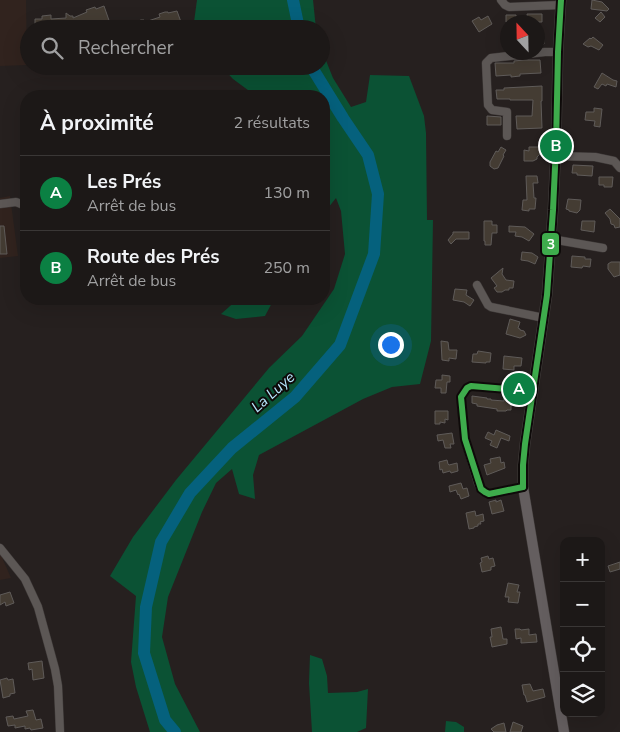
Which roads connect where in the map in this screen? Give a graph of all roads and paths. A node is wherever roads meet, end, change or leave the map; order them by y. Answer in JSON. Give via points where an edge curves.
{"nodes":[{"id":1,"x":501,"y":0,"type":"edge"},
{"id":2,"x":561,"y":3,"type":"edge"},
{"id":3,"x":558,"y":52,"type":"junction"},
{"id":4,"x":508,"y":136,"type":"dead end"},
{"id":5,"x":555,"y":156,"type":"junction"},
{"id":6,"x":620,"y":168,"type":"edge"},
{"id":7,"x":0,"y":204,"type":"edge"},
{"id":8,"x":20,"y":204,"type":"edge"},
{"id":9,"x":551,"y":239,"type":"junction"},
{"id":10,"x":603,"y":248,"type":"dead end"},
{"id":11,"x":477,"y":285,"type":"dead end"},
{"id":12,"x":544,"y":318,"type":"junction"},
{"id":13,"x":533,"y":391,"type":"junction"},
{"id":14,"x":523,"y":487,"type":"junction"},
{"id":15,"x":0,"y":548,"type":"edge"},
{"id":16,"x":60,"y":732,"type":"edge"},
{"id":17,"x":564,"y":732,"type":"edge"}],
"edges":[{"from":1,"to":2,"type":"street","via":[[509,7]]},
{"from":2,"to":3,"type":"street"},
{"from":3,"to":4,"type":"street","via":[[490,58],[487,61],[488,105],[492,110],[507,112]]},
{"from":3,"to":5,"type":"street"},
{"from":5,"to":6,"type":"street","via":[[595,157],[614,161]]},
{"from":5,"to":9,"type":"street"},
{"from":7,"to":8,"type":"street"},
{"from":9,"to":10,"type":"street"},
{"from":9,"to":12,"type":"street"},
{"from":11,"to":12,"type":"street","via":[[492,308]]},
{"from":12,"to":13,"type":"street"},
{"from":13,"to":14,"type":"street"},
{"from":13,"to":14,"type":"street","via":[[472,386],[461,397],[465,439],[480,489],[489,494]]},
{"from":14,"to":17,"type":"street"},
{"from":15,"to":16,"type":"street","via":[[25,579],[38,607],[58,686]]}]}
